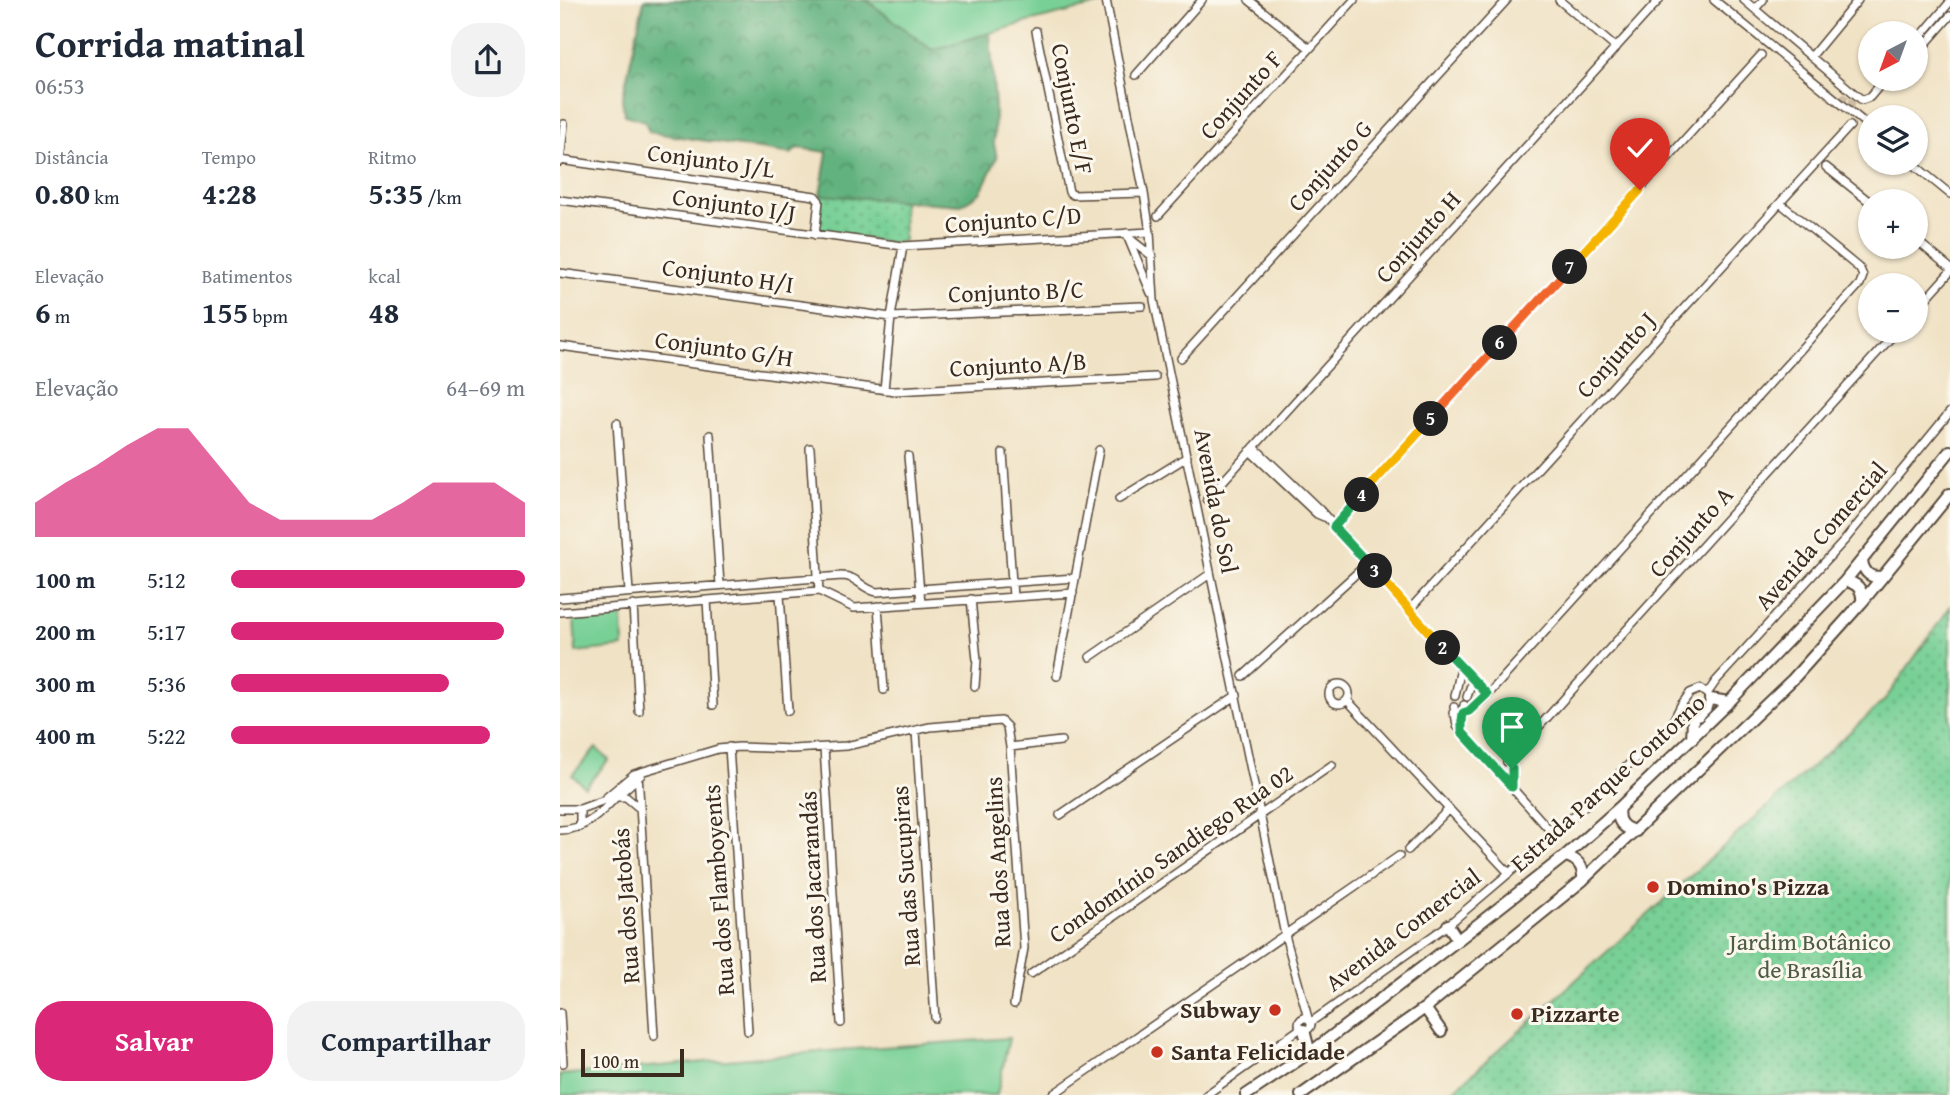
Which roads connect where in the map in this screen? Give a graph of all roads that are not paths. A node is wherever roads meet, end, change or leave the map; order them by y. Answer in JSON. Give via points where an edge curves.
{"nodes":[{"id":1,"x":1106,"y":0,"type":"edge"},
{"id":2,"x":1202,"y":0,"type":"edge"},
{"id":3,"x":1249,"y":0,"type":"edge"},
{"id":4,"x":1354,"y":0,"type":"edge"},
{"id":5,"x":1507,"y":0,"type":"edge"},
{"id":6,"x":1559,"y":0,"type":"edge"},
{"id":7,"x":1659,"y":0,"type":"edge"},
{"id":8,"x":1714,"y":0,"type":"edge"},
{"id":9,"x":1744,"y":0,"type":"edge"},
{"id":10,"x":1763,"y":0,"type":"edge"},
{"id":11,"x":1858,"y":0,"type":"edge"},
{"id":12,"x":1950,"y":2,"type":"edge"},
{"id":13,"x":1755,"y":9,"type":"junction"},
{"id":14,"x":1950,"y":16,"type":"edge"},
{"id":15,"x":1036,"y":31,"type":"dead end"},
{"id":16,"x":1928,"y":34,"type":"edge"},
{"id":17,"x":1928,"y":37,"type":"edge"},
{"id":18,"x":1309,"y":48,"type":"junction"},
{"id":19,"x":1615,"y":48,"type":"junction"},
{"id":20,"x":1761,"y":55,"type":"dead end"},
{"id":21,"x":1811,"y":57,"type":"junction"},
{"id":22,"x":1136,"y":75,"type":"dead end"},
{"id":23,"x":1875,"y":91,"type":"edge"},
{"id":24,"x":1852,"y":102,"type":"junction"},
{"id":25,"x":1858,"y":110,"type":"edge"},
{"id":26,"x":564,"y":124,"type":"dead end"},
{"id":27,"x":1850,"y":126,"type":"dead end"},
{"id":28,"x":560,"y":161,"type":"edge"},
{"id":29,"x":1826,"y":167,"type":"dead end"},
{"id":30,"x":1927,"y":175,"type":"edge"},
{"id":31,"x":1144,"y":193,"type":"junction"},
{"id":32,"x":1858,"y":193,"type":"edge"},
{"id":33,"x":1950,"y":194,"type":"edge"},
{"id":34,"x":560,"y":200,"type":"edge"},
{"id":35,"x":1780,"y":203,"type":"junction"},
{"id":36,"x":1158,"y":216,"type":"dead end"},
{"id":37,"x":1150,"y":232,"type":"junction"},
{"id":38,"x":815,"y":235,"type":"junction"},
{"id":39,"x":1127,"y":235,"type":"junction"},
{"id":40,"x":903,"y":246,"type":"junction"},
{"id":41,"x":1928,"y":251,"type":"edge"},
{"id":42,"x":1152,"y":260,"type":"junction"},
{"id":43,"x":1139,"y":261,"type":"junction"},
{"id":44,"x":1950,"y":270,"type":"edge"},
{"id":45,"x":560,"y":273,"type":"edge"},
{"id":46,"x":1928,"y":296,"type":"edge"},
{"id":47,"x":1154,"y":300,"type":"junction"},
{"id":48,"x":1142,"y":306,"type":"dead end"},
{"id":49,"x":891,"y":317,"type":"junction"},
{"id":50,"x":1887,"y":343,"type":"edge"},
{"id":51,"x":560,"y":346,"type":"edge"},
{"id":52,"x":1181,"y":358,"type":"dead end"},
{"id":53,"x":1155,"y":377,"type":"dead end"},
{"id":54,"x":884,"y":390,"type":"junction"},
{"id":55,"x":1950,"y":412,"type":"edge"},
{"id":56,"x":617,"y":423,"type":"dead end"},
{"id":57,"x":710,"y":435,"type":"dead end"},
{"id":58,"x":810,"y":448,"type":"dead end"},
{"id":59,"x":1252,"y":449,"type":"junction"},
{"id":60,"x":1099,"y":450,"type":"dead end"},
{"id":61,"x":1950,"y":451,"type":"edge"},
{"id":62,"x":1003,"y":453,"type":"dead end"},
{"id":63,"x":908,"y":456,"type":"dead end"},
{"id":64,"x":1188,"y":457,"type":"junction"},
{"id":65,"x":1950,"y":494,"type":"edge"},
{"id":66,"x":1119,"y":499,"type":"dead end"},
{"id":67,"x":1207,"y":499,"type":"dead end"},
{"id":68,"x":1334,"y":527,"type":"junction"},
{"id":69,"x":1862,"y":561,"type":"junction"},
{"id":70,"x":1368,"y":563,"type":"junction"},
{"id":71,"x":1210,"y":574,"type":"junction"},
{"id":72,"x":1883,"y":576,"type":"junction"},
{"id":73,"x":818,"y":578,"type":"junction"},
{"id":74,"x":1076,"y":578,"type":"junction"},
{"id":75,"x":1845,"y":581,"type":"junction"},
{"id":76,"x":1013,"y":582,"type":"junction"},
{"id":77,"x":747,"y":583,"type":"junction"},
{"id":78,"x":720,"y":585,"type":"junction"},
{"id":79,"x":920,"y":589,"type":"junction"},
{"id":80,"x":666,"y":590,"type":"junction"},
{"id":81,"x":819,"y":591,"type":"junction"},
{"id":82,"x":629,"y":592,"type":"junction"},
{"id":83,"x":1073,"y":593,"type":"junction"},
{"id":84,"x":780,"y":595,"type":"junction"},
{"id":85,"x":748,"y":597,"type":"junction"},
{"id":86,"x":1013,"y":597,"type":"junction"},
{"id":87,"x":560,"y":598,"type":"edge"},
{"id":88,"x":971,"y":599,"type":"junction"},
{"id":89,"x":706,"y":600,"type":"junction"},
{"id":90,"x":667,"y":602,"type":"junction"},
{"id":91,"x":1862,"y":602,"type":"junction"},
{"id":92,"x":921,"y":603,"type":"junction"},
{"id":93,"x":633,"y":605,"type":"junction"},
{"id":94,"x":878,"y":606,"type":"junction"},
{"id":95,"x":1410,"y":609,"type":"junction"},
{"id":96,"x":560,"y":612,"type":"edge"},
{"id":97,"x":1090,"y":657,"type":"dead end"},
{"id":98,"x":1461,"y":668,"type":"junction"},
{"id":99,"x":1058,"y":676,"type":"dead end"},
{"id":100,"x":1243,"y":676,"type":"dead end"},
{"id":101,"x":1473,"y":680,"type":"junction"},
{"id":102,"x":1716,"y":681,"type":"junction"},
{"id":103,"x":975,"y":686,"type":"dead end"},
{"id":104,"x":884,"y":690,"type":"dead end"},
{"id":105,"x":1700,"y":690,"type":"junction"},
{"id":106,"x":1487,"y":694,"type":"junction"},
{"id":107,"x":1237,"y":695,"type":"junction"},
{"id":108,"x":1455,"y":696,"type":"dead end"},
{"id":109,"x":1467,"y":696,"type":"dead end"},
{"id":110,"x":1709,"y":697,"type":"junction"},
{"id":111,"x":1347,"y":700,"type":"dead end"},
{"id":112,"x":1729,"y":702,"type":"junction"},
{"id":113,"x":713,"y":705,"type":"dead end"},
{"id":114,"x":1681,"y":705,"type":"junction"},
{"id":115,"x":1464,"y":709,"type":"junction"},
{"id":116,"x":788,"y":711,"type":"dead end"},
{"id":117,"x":639,"y":712,"type":"dead end"},
{"id":118,"x":1688,"y":717,"type":"junction"},
{"id":119,"x":1671,"y":725,"type":"junction"},
{"id":120,"x":915,"y":731,"type":"junction"},
{"id":121,"x":1462,"y":732,"type":"junction"},
{"id":122,"x":1692,"y":739,"type":"junction"},
{"id":123,"x":1061,"y":741,"type":"dead end"},
{"id":124,"x":729,"y":747,"type":"junction"},
{"id":125,"x":1010,"y":747,"type":"junction"},
{"id":126,"x":824,"y":748,"type":"junction"},
{"id":127,"x":1332,"y":765,"type":"dead end"},
{"id":128,"x":1507,"y":765,"type":"junction"},
{"id":129,"x":638,"y":775,"type":"junction"},
{"id":130,"x":1512,"y":787,"type":"junction"},
{"id":131,"x":616,"y":797,"type":"junction"},
{"id":132,"x":638,"y":807,"type":"junction"},
{"id":133,"x":580,"y":808,"type":"junction"},
{"id":134,"x":1619,"y":808,"type":"junction"},
{"id":135,"x":560,"y":809,"type":"edge"},
{"id":136,"x":1449,"y":809,"type":"junction"},
{"id":137,"x":1060,"y":815,"type":"dead end"},
{"id":138,"x":1261,"y":816,"type":"junction"},
{"id":139,"x":580,"y":827,"type":"junction"},
{"id":140,"x":560,"y":830,"type":"edge"},
{"id":141,"x":1636,"y":831,"type":"junction"},
{"id":142,"x":1555,"y":835,"type":"junction"},
{"id":143,"x":1408,"y":849,"type":"dead end"},
{"id":144,"x":1399,"y":856,"type":"dead end"},
{"id":145,"x":1564,"y":856,"type":"junction"},
{"id":146,"x":1509,"y":873,"type":"junction"},
{"id":147,"x":1583,"y":880,"type":"junction"},
{"id":148,"x":1448,"y":925,"type":"junction"},
{"id":149,"x":1285,"y":935,"type":"junction"},
{"id":150,"x":1458,"y":940,"type":"junction"},
{"id":151,"x":1031,"y":974,"type":"dead end"},
{"id":152,"x":1014,"y":1004,"type":"dead end"},
{"id":153,"x":1425,"y":1008,"type":"junction"},
{"id":154,"x":560,"y":1013,"type":"edge"},
{"id":155,"x":935,"y":1018,"type":"dead end"},
{"id":156,"x":841,"y":1024,"type":"dead end"},
{"id":157,"x":1306,"y":1024,"type":"junction"},
{"id":158,"x":748,"y":1031,"type":"dead end"},
{"id":159,"x":1441,"y":1031,"type":"dead end"},
{"id":160,"x":654,"y":1036,"type":"dead end"},
{"id":161,"x":1325,"y":1041,"type":"junction"},
{"id":162,"x":1303,"y":1057,"type":"junction"},
{"id":163,"x":563,"y":1063,"type":"dead end"},
{"id":164,"x":1052,"y":1095,"type":"edge"},
{"id":165,"x":1206,"y":1095,"type":"edge"},
{"id":166,"x":1246,"y":1095,"type":"edge"},
{"id":167,"x":1301,"y":1095,"type":"edge"}],
"edges":[{"from":1,"to":31,"type":"street","name":"Avenida do Sol"},
{"from":2,"to":22,"type":"street"},
{"from":3,"to":18,"type":"street"},
{"from":4,"to":18,"type":"street","name":"Conjunto F"},
{"from":5,"to":52,"type":"street","name":"Conjunto G"},
{"from":6,"to":19,"type":"street"},
{"from":7,"to":19,"type":"street","name":"Conjunto H"},
{"from":8,"to":24,"type":"street"},
{"from":9,"to":13,"type":"street"},
{"from":10,"to":13,"type":"street"},
{"from":11,"to":21,"type":"street"},
{"from":12,"to":16,"type":"street"},
{"from":13,"to":21,"type":"street"},
{"from":14,"to":17,"type":"street"},
{"from":15,"to":31,"type":"street","name":"Conjunto E/F","via":[[1068,190],[1071,194]]},
{"from":18,"to":36,"type":"street","name":"Conjunto F"},
{"from":19,"to":59,"type":"street","name":"Conjunto H"},
{"from":20,"to":68,"type":"street"},
{"from":21,"to":24,"type":"street"},
{"from":23,"to":24,"type":"street"},
{"from":24,"to":25,"type":"street"},
{"from":26,"to":28,"type":"street"},
{"from":27,"to":35,"type":"street","name":"Conjunto J"},
{"from":28,"to":38,"type":"street","name":"Conjunto J/L","via":[[815,196],[819,201]]},
{"from":29,"to":32,"type":"street"},
{"from":30,"to":33,"type":"street"},
{"from":31,"to":37,"type":"street","name":"Avenida do Sol"},
{"from":34,"to":38,"type":"street","name":"Conjunto I/J"},
{"from":35,"to":95,"type":"street","name":"Conjunto J"},
{"from":35,"to":106,"type":"street","via":[[1860,269],[1860,284]]},
{"from":37,"to":39,"type":"street","name":"Conjunto C/D"},
{"from":37,"to":42,"type":"street","name":"Avenida do Sol"},
{"from":38,"to":40,"type":"street","name":"Conjunto I/J"},
{"from":39,"to":40,"type":"street","name":"Conjunto C/D"},
{"from":39,"to":42,"type":"street"},
{"from":39,"to":43,"type":"street"},
{"from":40,"to":49,"type":"street"},
{"from":41,"to":44,"type":"street"},
{"from":42,"to":43,"type":"street","via":[[1144,265]]},
{"from":42,"to":47,"type":"street","name":"Avenida do Sol"},
{"from":43,"to":47,"type":"street"},
{"from":44,"to":46,"type":"street"},
{"from":45,"to":49,"type":"street","name":"Conjunto H/I"},
{"from":47,"to":64,"type":"street","name":"Avenida do Sol"},
{"from":48,"to":49,"type":"street","name":"Conjunto B/C"},
{"from":49,"to":54,"type":"street"},
{"from":50,"to":128,"type":"street","name":"Conjunto A"},
{"from":51,"to":54,"type":"street","name":"Conjunto G/H"},
{"from":53,"to":54,"type":"street","name":"Conjunto A/B"},
{"from":55,"to":102,"type":"street","name":"Avenida Comercial","via":[[1844,541]]},
{"from":56,"to":82,"type":"street"},
{"from":57,"to":78,"type":"street"},
{"from":58,"to":73,"type":"street"},
{"from":59,"to":67,"type":"street","name":"Conjunto H"},
{"from":59,"to":68,"type":"street"},
{"from":60,"to":74,"type":"street"},
{"from":61,"to":69,"type":"highway","name":"Estrada Parque Contorno"},
{"from":62,"to":76,"type":"street"},
{"from":63,"to":79,"type":"street"},
{"from":64,"to":66,"type":"street"},
{"from":64,"to":71,"type":"street","name":"Avenida do Sol"},
{"from":65,"to":72,"type":"highway","name":"Estrada Parque Contorno"},
{"from":68,"to":70,"type":"street"},
{"from":69,"to":72,"type":"highway","via":[[1867,573]]},
{"from":69,"to":75,"type":"highway","name":"Estrada Parque Contorno"},
{"from":70,"to":95,"type":"street"},
{"from":70,"to":100,"type":"street"},
{"from":71,"to":97,"type":"street"},
{"from":71,"to":107,"type":"street","name":"Avenida do Sol"},
{"from":72,"to":91,"type":"highway","name":"Estrada Parque Contorno"},
{"from":73,"to":77,"type":"street"},
{"from":73,"to":79,"type":"street","via":[[848,576],[873,592]]},
{"from":73,"to":81,"type":"street"},
{"from":74,"to":76,"type":"street"},
{"from":74,"to":83,"type":"street"},
{"from":75,"to":91,"type":"highway","via":[[1856,584]]},
{"from":75,"to":112,"type":"highway","name":"Estrada Parque Contorno"},
{"from":76,"to":79,"type":"street"},
{"from":76,"to":86,"type":"street"},
{"from":77,"to":78,"type":"street"},
{"from":77,"to":85,"type":"street"},
{"from":78,"to":80,"type":"street"},
{"from":79,"to":92,"type":"street"},
{"from":80,"to":82,"type":"street"},
{"from":80,"to":90,"type":"street"},
{"from":81,"to":84,"type":"street"},
{"from":81,"to":94,"type":"street","via":[[848,607]]},
{"from":82,"to":87,"type":"street"},
{"from":83,"to":86,"type":"street"},
{"from":83,"to":99,"type":"street"},
{"from":84,"to":85,"type":"street"},
{"from":84,"to":116,"type":"street"},
{"from":85,"to":89,"type":"street"},
{"from":86,"to":88,"type":"street"},
{"from":88,"to":92,"type":"street"},
{"from":88,"to":103,"type":"street"},
{"from":89,"to":90,"type":"street"},
{"from":89,"to":113,"type":"street"},
{"from":90,"to":93,"type":"street"},
{"from":91,"to":141,"type":"highway","name":"Estrada Parque Contorno","via":[[1793,679]]},
{"from":92,"to":94,"type":"street"},
{"from":93,"to":96,"type":"street"},
{"from":93,"to":117,"type":"street"},
{"from":94,"to":104,"type":"street"},
{"from":95,"to":98,"type":"street"},
{"from":98,"to":101,"type":"street"},
{"from":98,"to":108,"type":"street"},
{"from":101,"to":106,"type":"street"},
{"from":101,"to":109,"type":"street"},
{"from":102,"to":105,"type":"street","name":"Avenida Comercial"},
{"from":102,"to":110,"type":"street","name":"Avenida Comercial"},
{"from":105,"to":110,"type":"street"},
{"from":105,"to":114,"type":"street","name":"Avenida Comercial","via":[[1690,693]]},
{"from":106,"to":115,"type":"street","via":[[1469,711]]},
{"from":107,"to":137,"type":"street"},
{"from":107,"to":138,"type":"street","name":"Avenida do Sol"},
{"from":110,"to":112,"type":"highway"},
{"from":110,"to":118,"type":"street","name":"Avenida Comercial","via":[[1703,714]]},
{"from":111,"to":136,"type":"street"},
{"from":112,"to":122,"type":"highway","name":"Estrada Parque Contorno"},
{"from":114,"to":118,"type":"street"},
{"from":114,"to":119,"type":"street","name":"Avenida Comercial"},
{"from":115,"to":121,"type":"street"},
{"from":115,"to":121,"type":"street","via":[[1453,710]]},
{"from":118,"to":119,"type":"street","name":"Avenida Comercial"},
{"from":118,"to":122,"type":"highway"},
{"from":119,"to":142,"type":"street","name":"Avenida Comercial"},
{"from":120,"to":125,"type":"street","name":"Rua dos Angelins","via":[[1000,721],[1007,727]]},
{"from":120,"to":126,"type":"street"},
{"from":120,"to":155,"type":"street","name":"Rua das Sucupiras"},
{"from":121,"to":128,"type":"street"},
{"from":122,"to":134,"type":"highway","name":"Estrada Parque Contorno"},
{"from":123,"to":125,"type":"street"},
{"from":124,"to":126,"type":"street"},
{"from":124,"to":129,"type":"street"},
{"from":124,"to":158,"type":"street","name":"Rua dos Flamboyents"},
{"from":125,"to":152,"type":"street","name":"Rua dos Angelins","via":[[1024,948]]},
{"from":126,"to":156,"type":"street","name":"Rua dos Jacarandás"},
{"from":127,"to":138,"type":"street","name":"Condomínio Sandiego Rua 02"},
{"from":128,"to":130,"type":"street"},
{"from":128,"to":130,"type":"street"},
{"from":129,"to":131,"type":"street"},
{"from":129,"to":132,"type":"street","name":"Rua dos Jatobás"},
{"from":129,"to":133,"type":"street","via":[[602,801]]},
{"from":130,"to":142,"type":"street"},
{"from":131,"to":132,"type":"street","via":[[626,797]]},
{"from":131,"to":139,"type":"street"},
{"from":132,"to":160,"type":"street","name":"Rua dos Jatobás"},
{"from":133,"to":135,"type":"street"},
{"from":133,"to":139,"type":"street"},
{"from":134,"to":141,"type":"highway","via":[[1620,823]]},
{"from":134,"to":145,"type":"highway","name":"Estrada Parque Contorno"},
{"from":136,"to":143,"type":"street"},
{"from":136,"to":146,"type":"street"},
{"from":138,"to":149,"type":"street","name":"Avenida do Sol"},
{"from":138,"to":151,"type":"street","name":"Condomínio Sandiego Rua 02"},
{"from":139,"to":140,"type":"street"},
{"from":141,"to":147,"type":"highway","name":"Estrada Parque Contorno"},
{"from":142,"to":146,"type":"street","name":"Avenida Comercial"},
{"from":144,"to":149,"type":"street"},
{"from":145,"to":147,"type":"highway","via":[[1577,861]]},
{"from":145,"to":150,"type":"highway","name":"Estrada Parque Contorno"},
{"from":146,"to":148,"type":"street","name":"Avenida Comercial"},
{"from":147,"to":153,"type":"highway","name":"Estrada Parque Contorno"},
{"from":148,"to":150,"type":"highway"},
{"from":148,"to":157,"type":"street","name":"Avenida Comercial"},
{"from":149,"to":157,"type":"street","name":"Avenida do Sol"},
{"from":149,"to":164,"type":"street"},
{"from":150,"to":161,"type":"highway","name":"Estrada Parque Contorno"},
{"from":153,"to":159,"type":"highway"},
{"from":153,"to":167,"type":"highway","name":"Estrada Parque Contorno"},
{"from":154,"to":163,"type":"street"},
{"from":157,"to":161,"type":"highway","via":[[1315,1037]]},
{"from":157,"to":162,"type":"highway","via":[[1308,1046]]},
{"from":157,"to":165,"type":"street","name":"Avenida Comercial"},
{"from":161,"to":162,"type":"highway","name":"Estrada Parque Contorno"},
{"from":162,"to":166,"type":"highway","name":"Estrada Parque Contorno"}]}
